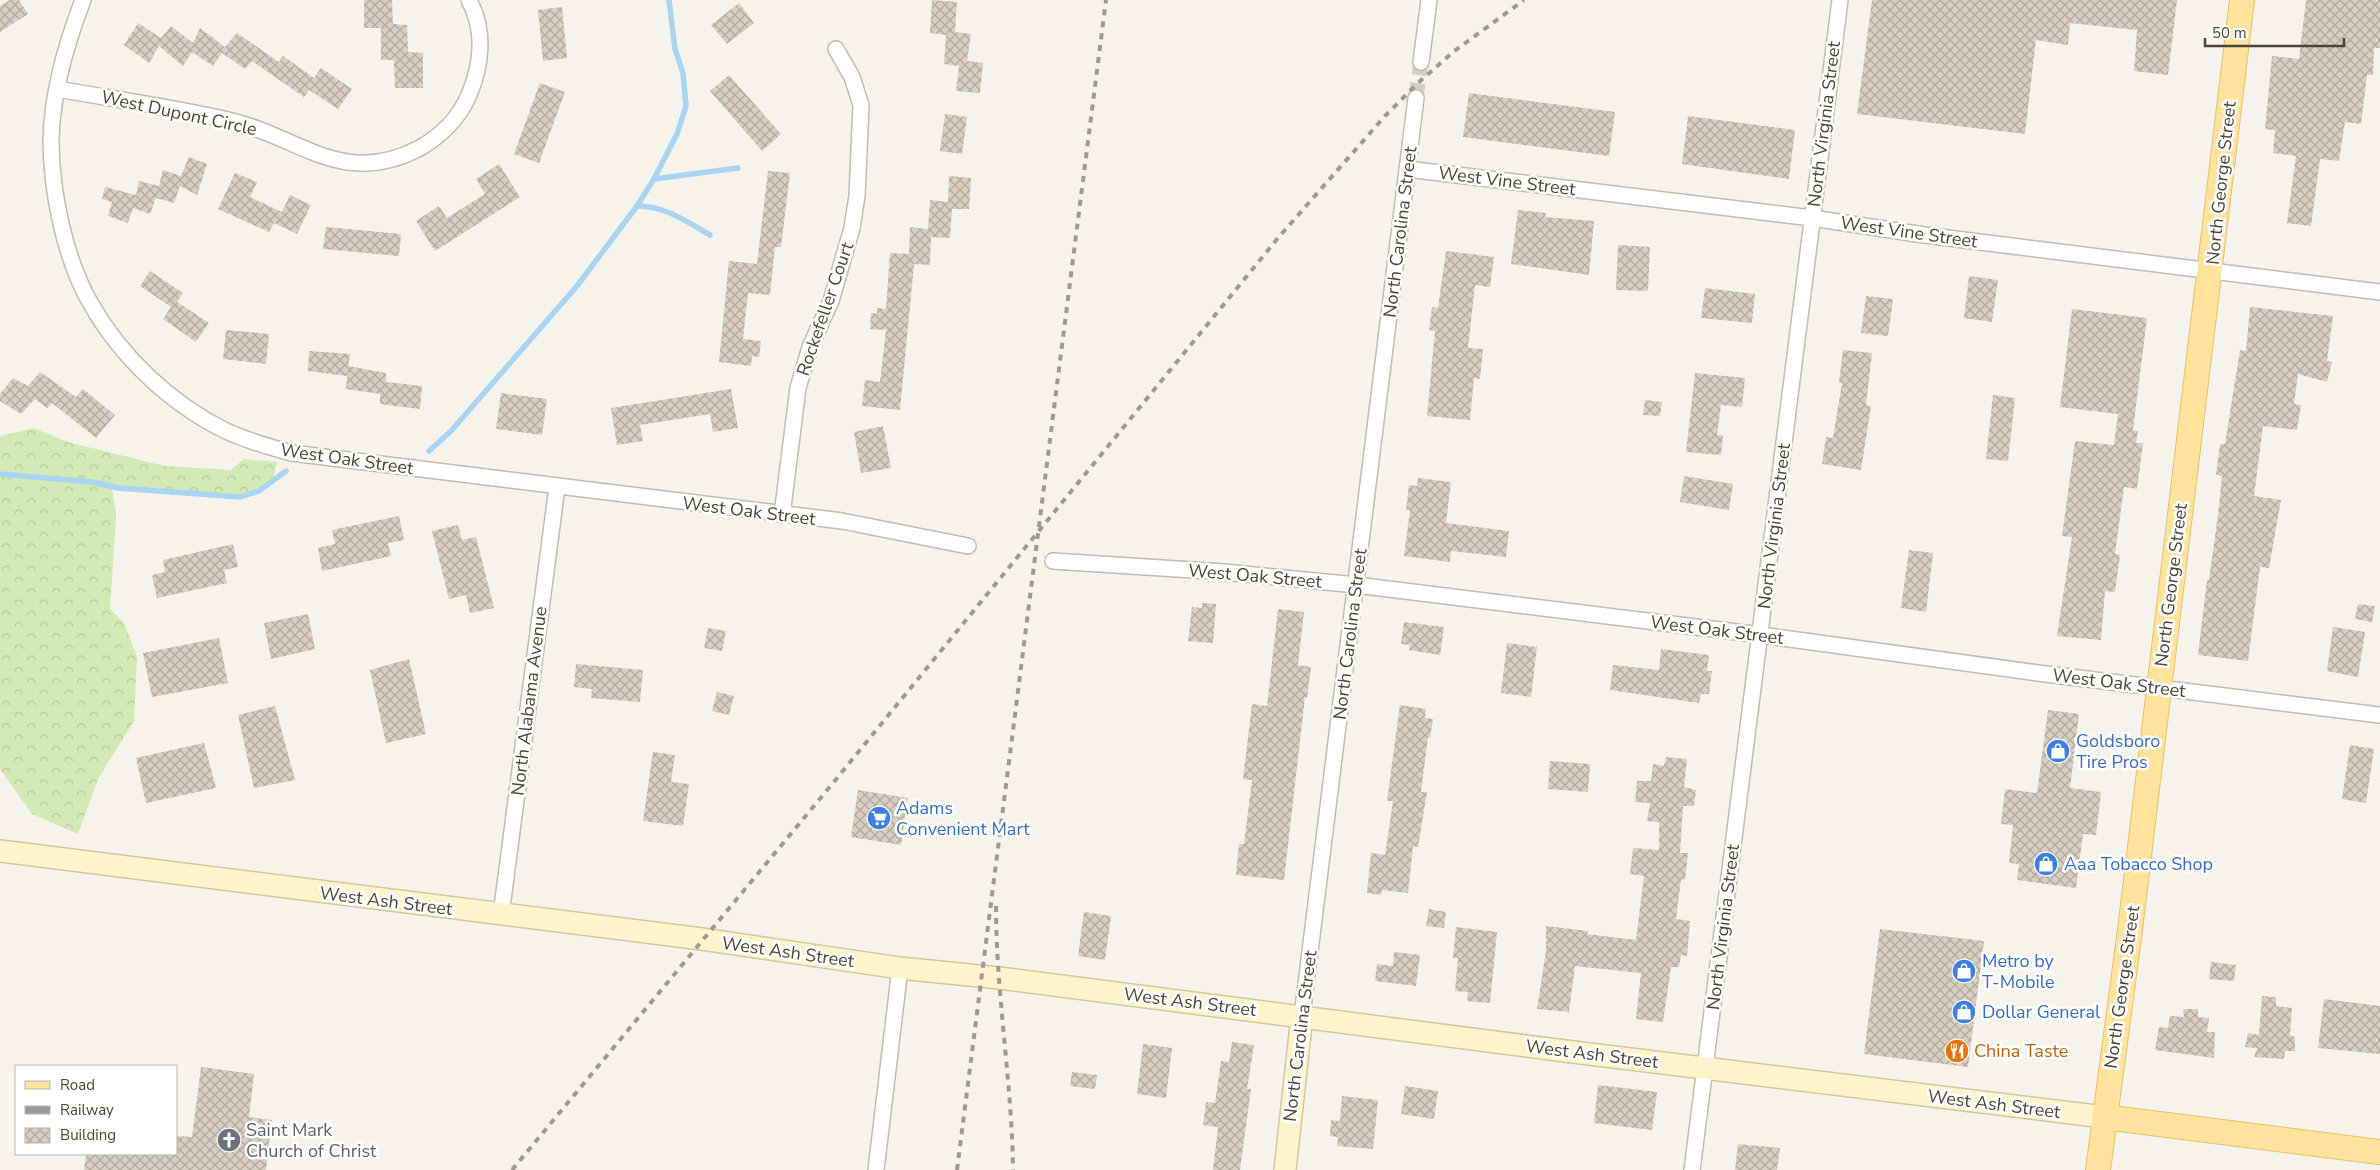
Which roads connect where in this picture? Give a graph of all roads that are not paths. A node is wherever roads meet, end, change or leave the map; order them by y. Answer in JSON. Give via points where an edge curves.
{"nodes":[{"id":1,"x":82,"y":0,"type":"edge"},
{"id":2,"x":469,"y":0,"type":"edge"},
{"id":3,"x":1429,"y":0,"type":"edge"},
{"id":4,"x":1840,"y":0,"type":"edge"},
{"id":5,"x":2242,"y":0,"type":"edge"},
{"id":6,"x":836,"y":49,"type":"dead end"},
{"id":7,"x":1421,"y":62,"type":"tunnel mouth"},
{"id":8,"x":57,"y":89,"type":"junction"},
{"id":9,"x":1416,"y":98,"type":"tunnel mouth"},
{"id":10,"x":1407,"y":169,"type":"junction"},
{"id":11,"x":1812,"y":218,"type":"junction"},
{"id":12,"x":2211,"y":270,"type":"junction"},
{"id":13,"x":2380,"y":292,"type":"edge"},
{"id":14,"x":557,"y":487,"type":"junction"},
{"id":15,"x":782,"y":515,"type":"junction"},
{"id":16,"x":968,"y":546,"type":"dead end"},
{"id":17,"x":1053,"y":561,"type":"dead end"},
{"id":18,"x":1356,"y":585,"type":"junction"},
{"id":19,"x":1760,"y":634,"type":"junction"},
{"id":20,"x":2158,"y":686,"type":"junction"},
{"id":21,"x":2380,"y":715,"type":"edge"},
{"id":22,"x":0,"y":851,"type":"edge"},
{"id":23,"x":501,"y":915,"type":"junction"},
{"id":24,"x":900,"y":968,"type":"junction"},
{"id":25,"x":1302,"y":1016,"type":"junction"},
{"id":26,"x":1705,"y":1067,"type":"junction"},
{"id":27,"x":2104,"y":1117,"type":"junction"},
{"id":28,"x":2380,"y":1152,"type":"edge"},
{"id":29,"x":876,"y":1170,"type":"edge"},
{"id":30,"x":1285,"y":1170,"type":"edge"},
{"id":31,"x":1692,"y":1170,"type":"edge"},
{"id":32,"x":2098,"y":1170,"type":"edge"}],
"edges":[{"from":1,"to":8,"type":"street","name":"West Oak Street","via":[[63,57]]},
{"from":2,"to":8,"type":"street","name":"West Dupont Circle","via":[[479,26],[480,51],[475,80],[466,102],[450,125],[430,143],[406,155],[379,162],[355,164],[329,159],[258,128],[229,120]]},
{"from":3,"to":7,"type":"street"},
{"from":4,"to":11,"type":"street","name":"North Virginia Street"},
{"from":5,"to":12,"type":"main road","name":"North George Street"},
{"from":6,"to":15,"type":"street","name":"Rockefeller Court","via":[[852,77],[861,105],[858,196],[833,292],[810,347],[798,388]]},
{"from":8,"to":14,"type":"street","name":"West Oak Street","via":[[52,139],[54,173],[77,276],[91,305],[110,332],[144,372],[172,398],[224,430],[292,453]]},
{"from":9,"to":10,"type":"street","name":"North Carolina Street"},
{"from":10,"to":11,"type":"street","name":"West Vine Street"},
{"from":10,"to":18,"type":"street","name":"North Carolina Street"},
{"from":11,"to":12,"type":"street","name":"West Vine Street"},
{"from":11,"to":19,"type":"street","name":"North Virginia Street"},
{"from":12,"to":13,"type":"street","name":"West Vine Street"},
{"from":12,"to":20,"type":"main road","name":"North George Street"},
{"from":14,"to":15,"type":"street","name":"West Oak Street"},
{"from":14,"to":23,"type":"street","name":"North Alabama Avenue"},
{"from":15,"to":16,"type":"street","name":"West Oak Street","via":[[842,521]]},
{"from":17,"to":18,"type":"street","name":"West Oak Street","via":[[1224,572]]},
{"from":18,"to":19,"type":"street","name":"West Oak Street"},
{"from":18,"to":25,"type":"street","name":"North Carolina Street"},
{"from":19,"to":20,"type":"street","name":"West Oak Street","via":[[2038,673]]},
{"from":19,"to":26,"type":"street","name":"North Virginia Street"},
{"from":20,"to":21,"type":"street","name":"West Oak Street"},
{"from":20,"to":27,"type":"main road","name":"North George Street","via":[[2130,930]]},
{"from":22,"to":23,"type":"main road","name":"West Ash Street"},
{"from":23,"to":24,"type":"main road","name":"West Ash Street"},
{"from":24,"to":25,"type":"main road","name":"West Ash Street"},
{"from":24,"to":29,"type":"street"},
{"from":25,"to":26,"type":"main road","name":"West Ash Street","via":[[1565,1052]]},
{"from":25,"to":30,"type":"main road","name":"North Carolina Street"},
{"from":26,"to":27,"type":"main road","name":"West Ash Street"},
{"from":26,"to":31,"type":"street","name":"North Virginia Street"},
{"from":27,"to":28,"type":"main road","name":"West Ash Street"},
{"from":27,"to":32,"type":"main road","name":"North George Street"}]}
